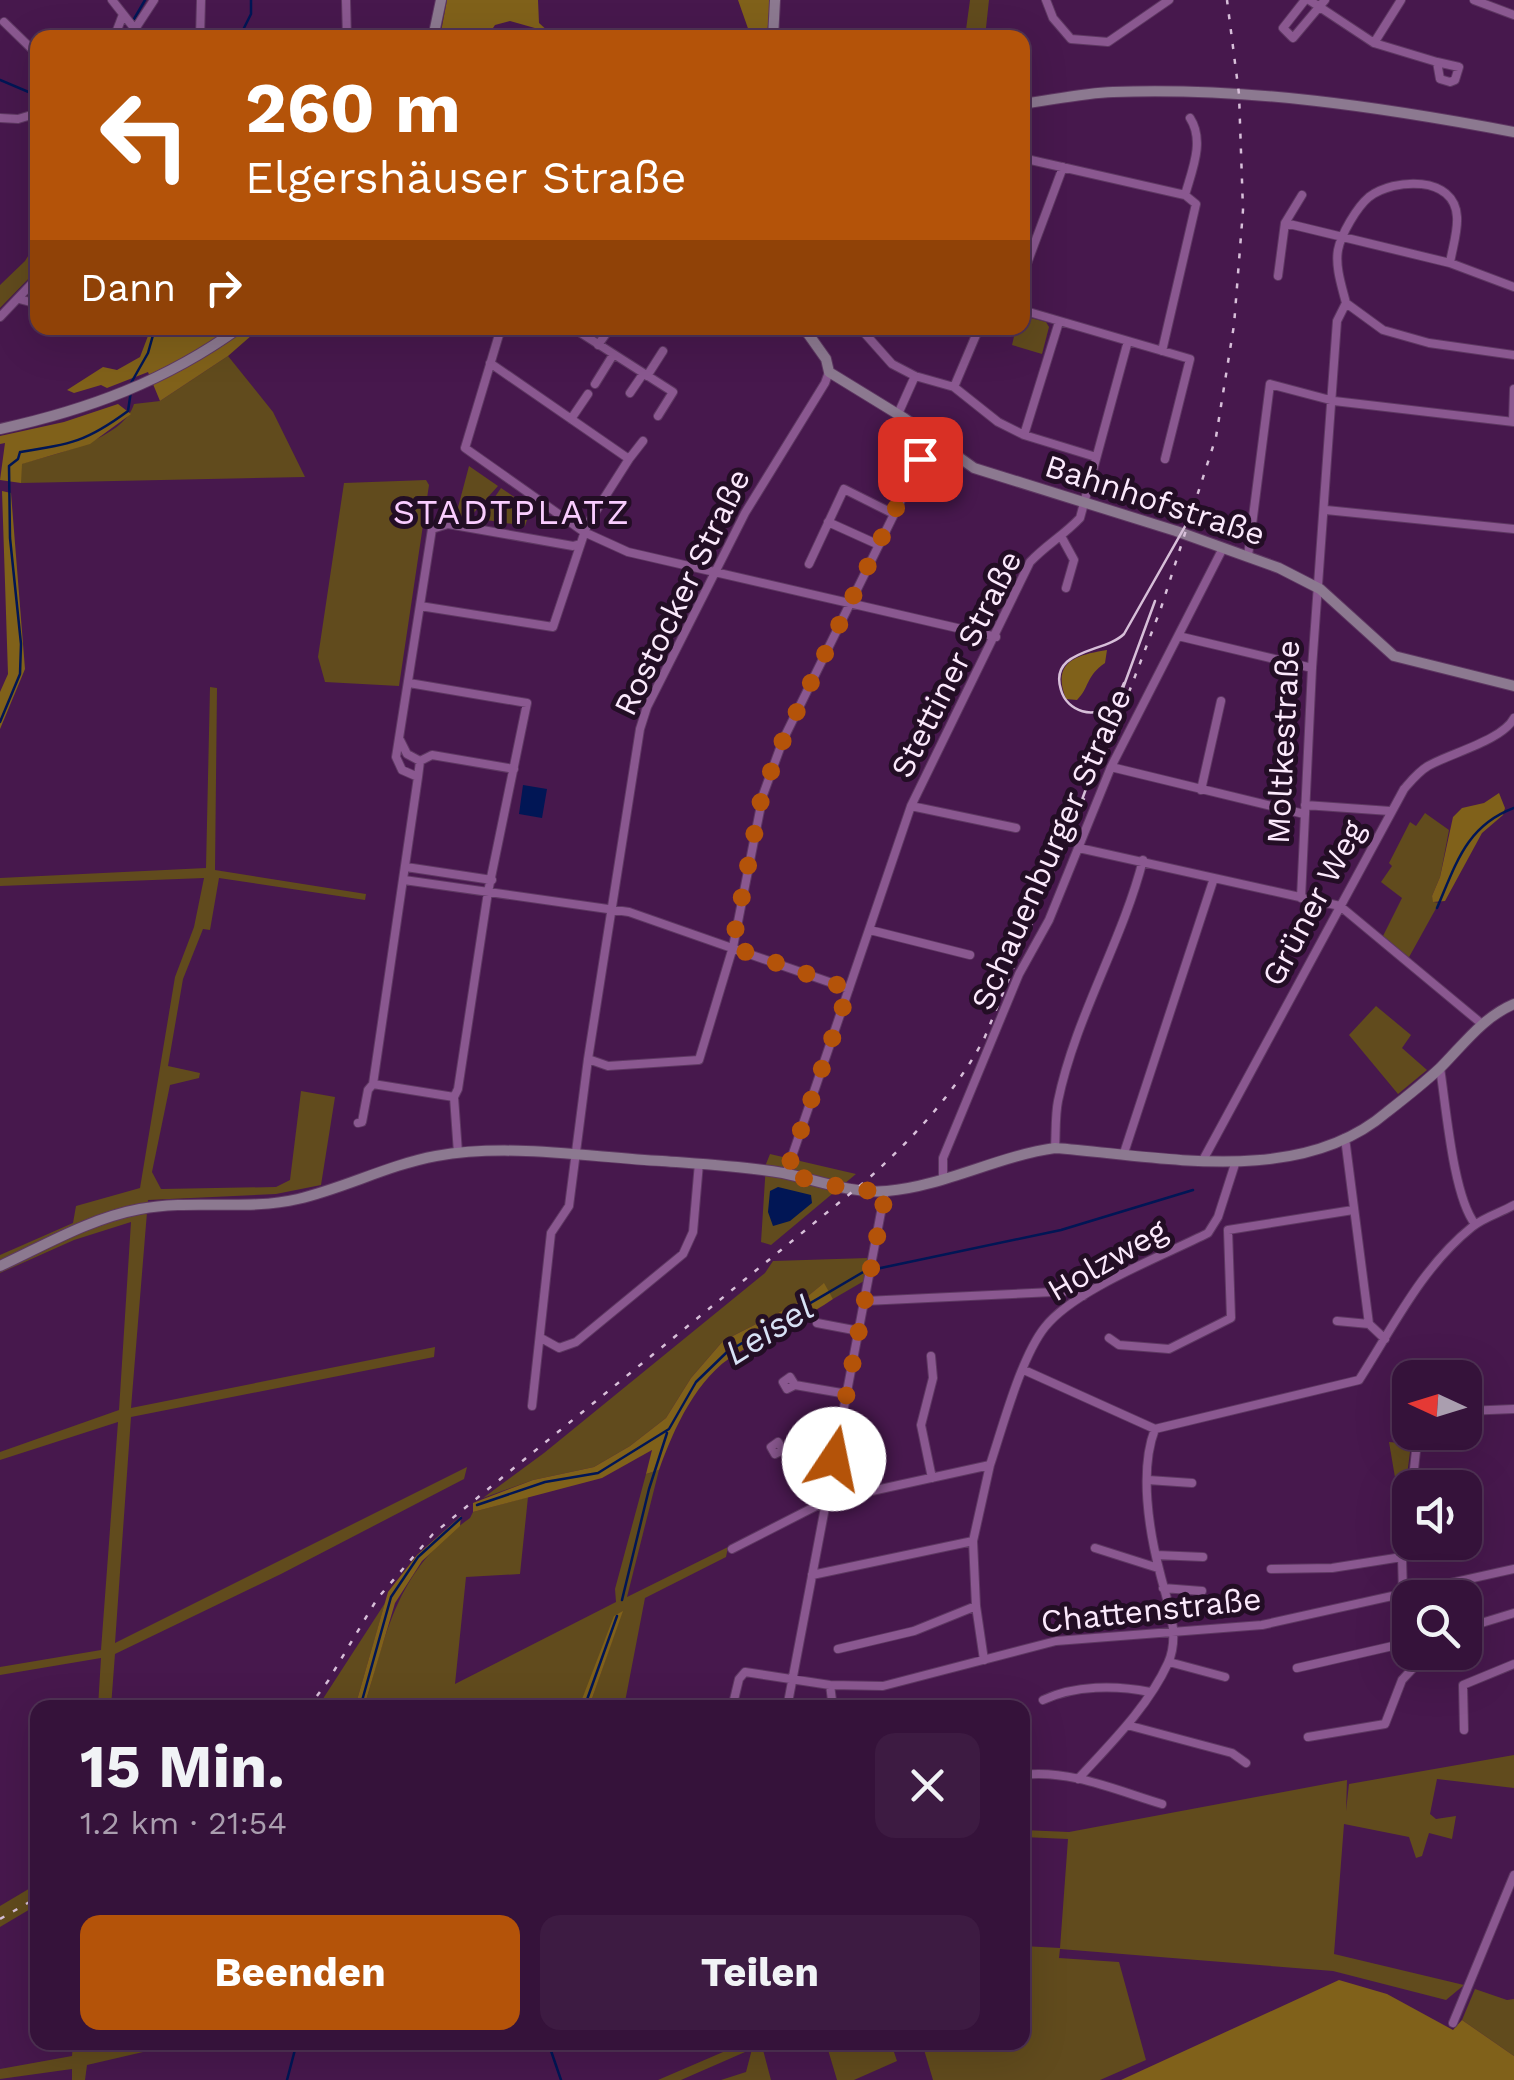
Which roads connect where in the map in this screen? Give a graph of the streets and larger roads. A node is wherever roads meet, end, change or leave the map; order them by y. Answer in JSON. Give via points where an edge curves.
{"nodes":[{"id":1,"x":112,"y":0,"type":"edge"},
{"id":2,"x":154,"y":0,"type":"edge"},
{"id":3,"x":201,"y":0,"type":"edge"},
{"id":4,"x":346,"y":0,"type":"edge"},
{"id":5,"x":441,"y":0,"type":"edge"},
{"id":6,"x":776,"y":0,"type":"edge"},
{"id":7,"x":1046,"y":0,"type":"edge"},
{"id":8,"x":1168,"y":0,"type":"edge"},
{"id":9,"x":1307,"y":0,"type":"edge"},
{"id":10,"x":1325,"y":0,"type":"edge"},
{"id":11,"x":1401,"y":0,"type":"edge"},
{"id":12,"x":1474,"y":0,"type":"edge"},
{"id":13,"x":1493,"y":4,"type":"edge"},
{"id":14,"x":1318,"y":8,"type":"junction"},
{"id":15,"x":1514,"y":14,"type":"edge"},
{"id":16,"x":4,"y":22,"type":"dead end"},
{"id":17,"x":132,"y":28,"type":"edge"},
{"id":18,"x":200,"y":30,"type":"edge"},
{"id":19,"x":348,"y":30,"type":"edge"},
{"id":20,"x":435,"y":30,"type":"edge"},
{"id":21,"x":774,"y":30,"type":"edge"},
{"id":22,"x":1374,"y":43,"type":"junction"},
{"id":23,"x":30,"y":47,"type":"edge"},
{"id":24,"x":1438,"y":62,"type":"dead end"},
{"id":25,"x":1030,"y":103,"type":"edge"},
{"id":26,"x":30,"y":115,"type":"edge"},
{"id":27,"x":0,"y":118,"type":"edge"},
{"id":28,"x":1190,"y":118,"type":"dead end"},
{"id":29,"x":1514,"y":132,"type":"edge"},
{"id":30,"x":1030,"y":160,"type":"edge"},
{"id":31,"x":1063,"y":167,"type":"junction"},
{"id":32,"x":1184,"y":195,"type":"junction"},
{"id":33,"x":1302,"y":195,"type":"dead end"},
{"id":34,"x":1285,"y":223,"type":"junction"},
{"id":35,"x":1342,"y":236,"type":"junction"},
{"id":36,"x":1030,"y":256,"type":"edge"},
{"id":37,"x":1450,"y":263,"type":"junction"},
{"id":38,"x":1278,"y":276,"type":"dead end"},
{"id":39,"x":30,"y":286,"type":"edge"},
{"id":40,"x":1514,"y":287,"type":"edge"},
{"id":41,"x":19,"y":299,"type":"junction"},
{"id":42,"x":30,"y":302,"type":"edge"},
{"id":43,"x":1346,"y":303,"type":"junction"},
{"id":44,"x":1030,"y":313,"type":"edge"},
{"id":45,"x":0,"y":316,"type":"edge"},
{"id":46,"x":1060,"y":322,"type":"junction"},
{"id":47,"x":229,"y":335,"type":"edge"},
{"id":48,"x":499,"y":335,"type":"edge"},
{"id":49,"x":583,"y":335,"type":"edge"},
{"id":50,"x":605,"y":335,"type":"edge"},
{"id":51,"x":809,"y":335,"type":"edge"},
{"id":52,"x":866,"y":335,"type":"edge"},
{"id":53,"x":976,"y":335,"type":"edge"},
{"id":54,"x":1128,"y":341,"type":"junction"},
{"id":55,"x":598,"y":345,"type":"junction"},
{"id":56,"x":664,"y":351,"type":"dead end"},
{"id":57,"x":1162,"y":351,"type":"junction"},
{"id":58,"x":613,"y":355,"type":"junction"},
{"id":59,"x":1514,"y":355,"type":"edge"},
{"id":60,"x":490,"y":362,"type":"junction"},
{"id":61,"x":829,"y":372,"type":"junction"},
{"id":62,"x":645,"y":375,"type":"junction"},
{"id":63,"x":916,"y":376,"type":"junction"},
{"id":64,"x":595,"y":384,"type":"dead end"},
{"id":65,"x":954,"y":387,"type":"junction"},
{"id":66,"x":1514,"y":389,"type":"edge"},
{"id":67,"x":630,"y":393,"type":"dead end"},
{"id":68,"x":588,"y":394,"type":"dead end"},
{"id":69,"x":1334,"y":400,"type":"junction"},
{"id":70,"x":898,"y":414,"type":"junction"},
{"id":71,"x":658,"y":416,"type":"dead end"},
{"id":72,"x":571,"y":420,"type":"junction"},
{"id":73,"x":1514,"y":422,"type":"edge"},
{"id":74,"x":0,"y":428,"type":"edge"},
{"id":75,"x":1024,"y":435,"type":"junction"},
{"id":76,"x":932,"y":436,"type":"junction"},
{"id":77,"x":643,"y":441,"type":"dead end"},
{"id":78,"x":1096,"y":457,"type":"junction"},
{"id":79,"x":1165,"y":458,"type":"dead end"},
{"id":80,"x":630,"y":459,"type":"junction"},
{"id":81,"x":1084,"y":502,"type":"junction"},
{"id":82,"x":1326,"y":510,"type":"junction"},
{"id":83,"x":894,"y":514,"type":"junction"},
{"id":84,"x":828,"y":522,"type":"junction"},
{"id":85,"x":1514,"y":529,"type":"edge"},
{"id":86,"x":584,"y":532,"type":"junction"},
{"id":87,"x":1062,"y":538,"type":"junction"},
{"id":88,"x":580,"y":544,"type":"junction"},
{"id":89,"x":878,"y":545,"type":"junction"},
{"id":90,"x":1222,"y":548,"type":"junction"},
{"id":91,"x":1248,"y":556,"type":"junction"},
{"id":92,"x":808,"y":564,"type":"dead end"},
{"id":93,"x":714,"y":572,"type":"junction"},
{"id":94,"x":1066,"y":588,"type":"dead end"},
{"id":95,"x":1320,"y":588,"type":"junction"},
{"id":96,"x":850,"y":603,"type":"junction"},
{"id":97,"x":420,"y":606,"type":"junction"},
{"id":98,"x":1178,"y":636,"type":"junction"},
{"id":99,"x":996,"y":637,"type":"junction"},
{"id":100,"x":1312,"y":668,"type":"junction"},
{"id":101,"x":409,"y":683,"type":"junction"},
{"id":102,"x":1514,"y":686,"type":"edge"},
{"id":103,"x":1221,"y":701,"type":"dead end"},
{"id":104,"x":1513,"y":723,"type":"edge"},
{"id":105,"x":400,"y":740,"type":"junction"},
{"id":106,"x":420,"y":761,"type":"junction"},
{"id":107,"x":1112,"y":767,"type":"junction"},
{"id":108,"x":514,"y":769,"type":"junction"},
{"id":109,"x":418,"y":777,"type":"junction"},
{"id":110,"x":1201,"y":790,"type":"junction"},
{"id":111,"x":911,"y":806,"type":"junction"},
{"id":112,"x":1304,"y":810,"type":"junction"},
{"id":113,"x":1390,"y":811,"type":"junction"},
{"id":114,"x":1016,"y":828,"type":"dead end"},
{"id":115,"x":1079,"y":848,"type":"junction"},
{"id":116,"x":1142,"y":860,"type":"junction"},
{"id":117,"x":406,"y":867,"type":"junction"},
{"id":118,"x":1214,"y":878,"type":"junction"},
{"id":119,"x":404,"y":880,"type":"junction"},
{"id":120,"x":492,"y":880,"type":"junction"},
{"id":121,"x":488,"y":892,"type":"junction"},
{"id":122,"x":1301,"y":898,"type":"junction"},
{"id":123,"x":1340,"y":906,"type":"junction"},
{"id":124,"x":612,"y":909,"type":"junction"},
{"id":125,"x":870,"y":930,"type":"junction"},
{"id":126,"x":732,"y":947,"type":"junction"},
{"id":127,"x":970,"y":955,"type":"dead end"},
{"id":128,"x":849,"y":989,"type":"junction"},
{"id":129,"x":1514,"y":1004,"type":"edge"},
{"id":130,"x":1482,"y":1024,"type":"junction"},
{"id":131,"x":588,"y":1059,"type":"junction"},
{"id":132,"x":1440,"y":1068,"type":"junction"},
{"id":133,"x":373,"y":1084,"type":"junction"},
{"id":134,"x":454,"y":1097,"type":"junction"},
{"id":135,"x":358,"y":1124,"type":"dead end"},
{"id":136,"x":1345,"y":1138,"type":"junction"},
{"id":137,"x":1055,"y":1148,"type":"junction"},
{"id":138,"x":458,"y":1153,"type":"junction"},
{"id":139,"x":1124,"y":1153,"type":"junction"},
{"id":140,"x":574,"y":1156,"type":"junction"},
{"id":141,"x":1204,"y":1160,"type":"junction"},
{"id":142,"x":698,"y":1164,"type":"junction"},
{"id":143,"x":1236,"y":1164,"type":"junction"},
{"id":144,"x":786,"y":1174,"type":"junction"},
{"id":145,"x":943,"y":1177,"type":"junction"},
{"id":146,"x":886,"y":1191,"type":"junction"},
{"id":147,"x":1353,"y":1210,"type":"junction"},
{"id":148,"x":1512,"y":1210,"type":"edge"},
{"id":149,"x":1218,"y":1217,"type":"junction"},
{"id":150,"x":1475,"y":1224,"type":"junction"},
{"id":151,"x":1228,"y":1230,"type":"junction"},
{"id":152,"x":0,"y":1266,"type":"edge"},
{"id":153,"x":1083,"y":1296,"type":"junction"},
{"id":154,"x":864,"y":1301,"type":"junction"},
{"id":155,"x":1337,"y":1322,"type":"dead end"},
{"id":156,"x":817,"y":1323,"type":"dead end"},
{"id":157,"x":1369,"y":1324,"type":"junction"},
{"id":158,"x":859,"y":1331,"type":"junction"},
{"id":159,"x":540,"y":1338,"type":"junction"},
{"id":160,"x":1110,"y":1338,"type":"dead end"},
{"id":161,"x":1385,"y":1339,"type":"junction"},
{"id":162,"x":932,"y":1356,"type":"dead end"},
{"id":163,"x":1024,"y":1370,"type":"junction"},
{"id":164,"x":795,"y":1385,"type":"dead end"},
{"id":165,"x":847,"y":1394,"type":"junction"},
{"id":166,"x":532,"y":1406,"type":"dead end"},
{"id":167,"x":1514,"y":1409,"type":"edge"},
{"id":168,"x":1482,"y":1411,"type":"edge"},
{"id":169,"x":1155,"y":1428,"type":"junction"},
{"id":170,"x":782,"y":1450,"type":"dead end"},
{"id":171,"x":834,"y":1459,"type":"junction"},
{"id":172,"x":990,"y":1464,"type":"junction"},
{"id":173,"x":932,"y":1478,"type":"junction"},
{"id":174,"x":1148,"y":1480,"type":"junction"},
{"id":175,"x":1192,"y":1483,"type":"dead end"},
{"id":176,"x":826,"y":1502,"type":"junction"},
{"id":177,"x":973,"y":1541,"type":"junction"},
{"id":178,"x":732,"y":1548,"type":"dead end"},
{"id":179,"x":1095,"y":1548,"type":"dead end"},
{"id":180,"x":1156,"y":1555,"type":"junction"},
{"id":181,"x":1204,"y":1558,"type":"dead end"},
{"id":182,"x":1392,"y":1559,"type":"edge"},
{"id":183,"x":1158,"y":1568,"type":"junction"},
{"id":184,"x":1270,"y":1569,"type":"dead end"},
{"id":185,"x":1514,"y":1569,"type":"edge"},
{"id":186,"x":812,"y":1575,"type":"junction"},
{"id":187,"x":1465,"y":1580,"type":"edge"},
{"id":188,"x":1163,"y":1588,"type":"junction"},
{"id":189,"x":1202,"y":1590,"type":"dead end"},
{"id":190,"x":1392,"y":1596,"type":"edge"},
{"id":191,"x":976,"y":1606,"type":"junction"},
{"id":192,"x":1514,"y":1613,"type":"edge"},
{"id":193,"x":1482,"y":1623,"type":"edge"},
{"id":194,"x":1175,"y":1634,"type":"junction"},
{"id":195,"x":1392,"y":1646,"type":"edge"},
{"id":196,"x":838,"y":1650,"type":"dead end"},
{"id":197,"x":984,"y":1660,"type":"junction"},
{"id":198,"x":1169,"y":1662,"type":"junction"},
{"id":199,"x":1514,"y":1664,"type":"edge"},
{"id":200,"x":1297,"y":1668,"type":"dead end"},
{"id":201,"x":1411,"y":1670,"type":"edge"},
{"id":202,"x":1225,"y":1677,"type":"dead end"},
{"id":203,"x":793,"y":1678,"type":"junction"},
{"id":204,"x":830,"y":1685,"type":"junction"},
{"id":205,"x":1150,"y":1692,"type":"junction"},
{"id":206,"x":734,"y":1700,"type":"edge"},
{"id":207,"x":789,"y":1700,"type":"edge"},
{"id":208,"x":832,"y":1700,"type":"edge"},
{"id":209,"x":1043,"y":1700,"type":"dead end"},
{"id":210,"x":1128,"y":1725,"type":"junction"},
{"id":211,"x":1464,"y":1730,"type":"dead end"},
{"id":212,"x":1308,"y":1737,"type":"dead end"},
{"id":213,"x":1246,"y":1763,"type":"dead end"},
{"id":214,"x":1030,"y":1774,"type":"edge"},
{"id":215,"x":1078,"y":1779,"type":"junction"},
{"id":216,"x":1162,"y":1804,"type":"dead end"},
{"id":217,"x":1514,"y":1875,"type":"edge"},
{"id":218,"x":1452,"y":2023,"type":"dead end"}],
"edges":[{"from":1,"to":17,"type":"street"},
{"from":2,"to":17,"type":"street"},
{"from":3,"to":18,"type":"street"},
{"from":4,"to":19,"type":"street"},
{"from":5,"to":20,"type":"street"},
{"from":6,"to":21,"type":"street"},
{"from":7,"to":8,"type":"street","via":[[1072,39],[1108,42]]},
{"from":9,"to":14,"type":"street"},
{"from":9,"to":14,"type":"street","via":[[1283,28],[1294,38]]},
{"from":10,"to":14,"type":"street"},
{"from":11,"to":22,"type":"street"},
{"from":12,"to":13,"type":"street"},
{"from":13,"to":15,"type":"street"},
{"from":14,"to":22,"type":"street"},
{"from":16,"to":23,"type":"street"},
{"from":22,"to":24,"type":"street"},
{"from":25,"to":29,"type":"street","via":[[1111,92],[1254,94],[1348,102]]},
{"from":26,"to":27,"type":"street"},
{"from":28,"to":32,"type":"street","via":[[1197,128],[1196,154]]},
{"from":30,"to":31,"type":"street"},
{"from":31,"to":32,"type":"street"},
{"from":31,"to":36,"type":"street"},
{"from":32,"to":57,"type":"street","via":[[1196,204]]},
{"from":33,"to":34,"type":"street"},
{"from":34,"to":35,"type":"street"},
{"from":34,"to":38,"type":"street"},
{"from":35,"to":37,"type":"street"},
{"from":35,"to":37,"type":"street","via":[[1368,198],[1393,185],[1422,184],[1442,190],[1458,216]]},
{"from":35,"to":43,"type":"street","via":[[1337,253]]},
{"from":37,"to":40,"type":"street"},
{"from":39,"to":41,"type":"street"},
{"from":41,"to":42,"type":"street"},
{"from":41,"to":45,"type":"street"},
{"from":43,"to":59,"type":"street","via":[[1383,330]]},
{"from":43,"to":69,"type":"street","name":"Moltkestraße","via":[[1338,321]]},
{"from":44,"to":46,"type":"street"},
{"from":46,"to":54,"type":"street"},
{"from":46,"to":75,"type":"street"},
{"from":47,"to":74,"type":"street","via":[[116,396]]},
{"from":48,"to":60,"type":"street"},
{"from":49,"to":55,"type":"street"},
{"from":50,"to":55,"type":"street"},
{"from":51,"to":61,"type":"street","name":"Bahnhofstraße"},
{"from":52,"to":63,"type":"street","via":[[892,364]]},
{"from":53,"to":65,"type":"street"},
{"from":54,"to":57,"type":"street"},
{"from":54,"to":78,"type":"street","name":"Stettiner Straße"},
{"from":55,"to":58,"type":"street"},
{"from":56,"to":62,"type":"street"},
{"from":57,"to":79,"type":"street","via":[[1190,359]]},
{"from":58,"to":62,"type":"street"},
{"from":58,"to":64,"type":"street"},
{"from":60,"to":72,"type":"street"},
{"from":60,"to":86,"type":"street","via":[[465,448]]},
{"from":61,"to":70,"type":"street","name":"Bahnhofstraße"},
{"from":61,"to":93,"type":"street","name":"Rostocker Straße"},
{"from":62,"to":67,"type":"street"},
{"from":62,"to":71,"type":"street","via":[[672,392]]},
{"from":63,"to":65,"type":"street"},
{"from":63,"to":70,"type":"street"},
{"from":65,"to":75,"type":"street"},
{"from":66,"to":73,"type":"street"},
{"from":68,"to":72,"type":"street"},
{"from":69,"to":73,"type":"street"},
{"from":69,"to":82,"type":"street","name":"Moltkestraße"},
{"from":69,"to":91,"type":"street","via":[[1270,384]]},
{"from":70,"to":76,"type":"street","name":"Bahnhofstraße"},
{"from":72,"to":80,"type":"street"},
{"from":75,"to":78,"type":"street"},
{"from":76,"to":81,"type":"street","name":"Bahnhofstraße","via":[[974,468]]},
{"from":76,"to":83,"type":"street"},
{"from":77,"to":80,"type":"street"},
{"from":78,"to":81,"type":"street","name":"Stettiner Straße"},
{"from":80,"to":86,"type":"street"},
{"from":81,"to":87,"type":"street","name":"Stettiner Straße"},
{"from":81,"to":90,"type":"street","name":"Bahnhofstraße"},
{"from":82,"to":85,"type":"street"},
{"from":82,"to":95,"type":"street","name":"Moltkestraße"},
{"from":83,"to":84,"type":"street","via":[[844,489]]},
{"from":83,"to":89,"type":"street"},
{"from":84,"to":89,"type":"street"},
{"from":84,"to":92,"type":"street"},
{"from":86,"to":88,"type":"street"},
{"from":86,"to":93,"type":"street","via":[[628,552]]},
{"from":87,"to":94,"type":"street","via":[[1074,560]]},
{"from":87,"to":99,"type":"street","name":"Stettiner Straße","via":[[1030,562]]},
{"from":88,"to":97,"type":"street","via":[[552,627]]},
{"from":88,"to":97,"type":"street","via":[[440,525],[429,538]]},
{"from":89,"to":96,"type":"street"},
{"from":90,"to":91,"type":"street","name":"Bahnhofstraße"},
{"from":90,"to":98,"type":"street","name":"Schauenburger Straße"},
{"from":91,"to":95,"type":"street","name":"Bahnhofstraße"},
{"from":93,"to":96,"type":"street"},
{"from":93,"to":124,"type":"street","name":"Rostocker Straße","via":[[643,718]]},
{"from":95,"to":100,"type":"street","name":"Moltkestraße"},
{"from":95,"to":102,"type":"street","name":"Bahnhofstraße","via":[[1394,656]]},
{"from":96,"to":99,"type":"street"},
{"from":96,"to":126,"type":"street","via":[[762,795]]},
{"from":97,"to":101,"type":"street"},
{"from":98,"to":100,"type":"street"},
{"from":98,"to":107,"type":"street","name":"Schauenburger Straße"},
{"from":99,"to":111,"type":"street","name":"Stettiner Straße"},
{"from":100,"to":112,"type":"street","name":"Moltkestraße"},
{"from":101,"to":105,"type":"street"},
{"from":101,"to":108,"type":"street","via":[[526,703]]},
{"from":103,"to":110,"type":"street"},
{"from":104,"to":113,"type":"street","name":"Grüner Weg","via":[[1423,769]]},
{"from":105,"to":106,"type":"street"},
{"from":105,"to":109,"type":"street","via":[[397,765]]},
{"from":106,"to":108,"type":"street","via":[[432,755]]},
{"from":106,"to":109,"type":"street"},
{"from":107,"to":110,"type":"street"},
{"from":107,"to":115,"type":"street","name":"Schauenburger Straße"},
{"from":108,"to":120,"type":"street"},
{"from":109,"to":117,"type":"street"},
{"from":110,"to":112,"type":"street"},
{"from":111,"to":114,"type":"street","name":"Stettiner Straße"},
{"from":111,"to":125,"type":"street","name":"Stettiner Straße"},
{"from":112,"to":113,"type":"street"},
{"from":112,"to":122,"type":"street","name":"Moltkestraße"},
{"from":113,"to":123,"type":"street","name":"Grüner Weg"},
{"from":115,"to":116,"type":"street"},
{"from":115,"to":145,"type":"street","name":"Schauenburger Straße","via":[[1012,990],[944,1158]]},
{"from":116,"to":118,"type":"street"},
{"from":116,"to":137,"type":"street","via":[[1074,1050],[1058,1103]]},
{"from":117,"to":119,"type":"street"},
{"from":117,"to":120,"type":"street"},
{"from":118,"to":122,"type":"street"},
{"from":118,"to":139,"type":"street"},
{"from":119,"to":121,"type":"street"},
{"from":119,"to":133,"type":"street"},
{"from":120,"to":121,"type":"street"},
{"from":121,"to":124,"type":"street"},
{"from":121,"to":134,"type":"street"},
{"from":122,"to":123,"type":"street"},
{"from":123,"to":130,"type":"street"},
{"from":123,"to":141,"type":"street","name":"Grüner Weg"},
{"from":124,"to":126,"type":"street"},
{"from":124,"to":131,"type":"street","name":"Rostocker Straße"},
{"from":125,"to":127,"type":"street"},
{"from":125,"to":128,"type":"street","name":"Stettiner Straße"},
{"from":126,"to":128,"type":"street"},
{"from":126,"to":131,"type":"street","via":[[699,1060],[608,1066]]},
{"from":128,"to":144,"type":"street","name":"Stettiner Straße"},
{"from":129,"to":130,"type":"street"},
{"from":130,"to":132,"type":"street"},
{"from":131,"to":140,"type":"street","name":"Rostocker Straße"},
{"from":132,"to":136,"type":"street","via":[[1377,1121]]},
{"from":132,"to":150,"type":"street","via":[[1459,1185]]},
{"from":133,"to":134,"type":"street"},
{"from":133,"to":135,"type":"street"},
{"from":134,"to":138,"type":"street"},
{"from":136,"to":143,"type":"street","via":[[1300,1154]]},
{"from":136,"to":147,"type":"street"},
{"from":137,"to":139,"type":"street"},
{"from":137,"to":145,"type":"street"},
{"from":138,"to":140,"type":"street"},
{"from":138,"to":152,"type":"street","via":[[407,1162],[298,1199],[176,1204],[110,1216]]},
{"from":139,"to":141,"type":"street"},
{"from":140,"to":142,"type":"street"},
{"from":140,"to":159,"type":"street","name":"Rostocker Straße","via":[[569,1206],[551,1233]]},
{"from":141,"to":143,"type":"street"},
{"from":142,"to":144,"type":"street"},
{"from":142,"to":159,"type":"street","via":[[694,1232],[675,1262],[568,1347]]},
{"from":143,"to":149,"type":"street"},
{"from":144,"to":146,"type":"street"},
{"from":145,"to":146,"type":"street"},
{"from":146,"to":154,"type":"street"},
{"from":147,"to":151,"type":"street"},
{"from":147,"to":157,"type":"street"},
{"from":148,"to":150,"type":"street"},
{"from":149,"to":151,"type":"street"},
{"from":149,"to":153,"type":"street","name":"Holzweg","via":[[1208,1233]]},
{"from":150,"to":161,"type":"street","via":[[1446,1250]]},
{"from":151,"to":160,"type":"street","via":[[1231,1318],[1169,1350],[1119,1345]]},
{"from":153,"to":154,"type":"street","via":[[1075,1291]]},
{"from":153,"to":163,"type":"street","name":"Holzweg","via":[[1042,1330]]},
{"from":154,"to":158,"type":"street"},
{"from":155,"to":157,"type":"street"},
{"from":156,"to":158,"type":"street"},
{"from":157,"to":161,"type":"street"},
{"from":158,"to":165,"type":"street"},
{"from":159,"to":166,"type":"street","name":"Rostocker Straße"},
{"from":161,"to":169,"type":"street","via":[[1359,1380]]},
{"from":162,"to":173,"type":"street","via":[[934,1378],[921,1426]]},
{"from":163,"to":169,"type":"street"},
{"from":163,"to":172,"type":"street","name":"Holzweg"},
{"from":164,"to":165,"type":"street"},
{"from":165,"to":171,"type":"street"},
{"from":167,"to":168,"type":"street"},
{"from":169,"to":174,"type":"street"},
{"from":170,"to":171,"type":"street"},
{"from":171,"to":176,"type":"street"},
{"from":172,"to":173,"type":"street"},
{"from":172,"to":177,"type":"street","name":"Holzweg"},
{"from":173,"to":176,"type":"street"},
{"from":174,"to":175,"type":"street"},
{"from":174,"to":180,"type":"street"},
{"from":176,"to":178,"type":"street"},
{"from":176,"to":186,"type":"street"},
{"from":177,"to":186,"type":"street"},
{"from":177,"to":191,"type":"street","name":"Holzweg"},
{"from":179,"to":183,"type":"street"},
{"from":180,"to":181,"type":"street"},
{"from":180,"to":183,"type":"street"},
{"from":182,"to":184,"type":"street"},
{"from":183,"to":188,"type":"street"},
{"from":185,"to":187,"type":"street","name":"Chattenstraße"},
{"from":186,"to":203,"type":"street"},
{"from":188,"to":189,"type":"street"},
{"from":188,"to":194,"type":"street"},
{"from":190,"to":194,"type":"street","name":"Chattenstraße","via":[[1262,1625]]},
{"from":191,"to":196,"type":"street","via":[[914,1632]]},
{"from":191,"to":197,"type":"street","name":"Holzweg"},
{"from":192,"to":193,"type":"street"},
{"from":194,"to":197,"type":"street","name":"Chattenstraße","via":[[1056,1641]]},
{"from":194,"to":198,"type":"street"},
{"from":195,"to":200,"type":"street"},
{"from":197,"to":204,"type":"street","name":"Chattenstraße","via":[[883,1686]]},
{"from":198,"to":202,"type":"street"},
{"from":198,"to":205,"type":"street"},
{"from":199,"to":211,"type":"street","via":[[1463,1686]]},
{"from":201,"to":212,"type":"street","via":[[1385,1724]]},
{"from":203,"to":204,"type":"street","name":"Chattenstraße"},
{"from":203,"to":206,"type":"street","name":"Chattenstraße","via":[[745,1672]]},
{"from":203,"to":207,"type":"street"},
{"from":204,"to":208,"type":"street"},
{"from":205,"to":209,"type":"street","via":[[1119,1686]]},
{"from":205,"to":210,"type":"street"},
{"from":210,"to":213,"type":"street"},
{"from":210,"to":215,"type":"street"},
{"from":214,"to":215,"type":"street"},
{"from":215,"to":216,"type":"street"},
{"from":217,"to":218,"type":"street"}]}
